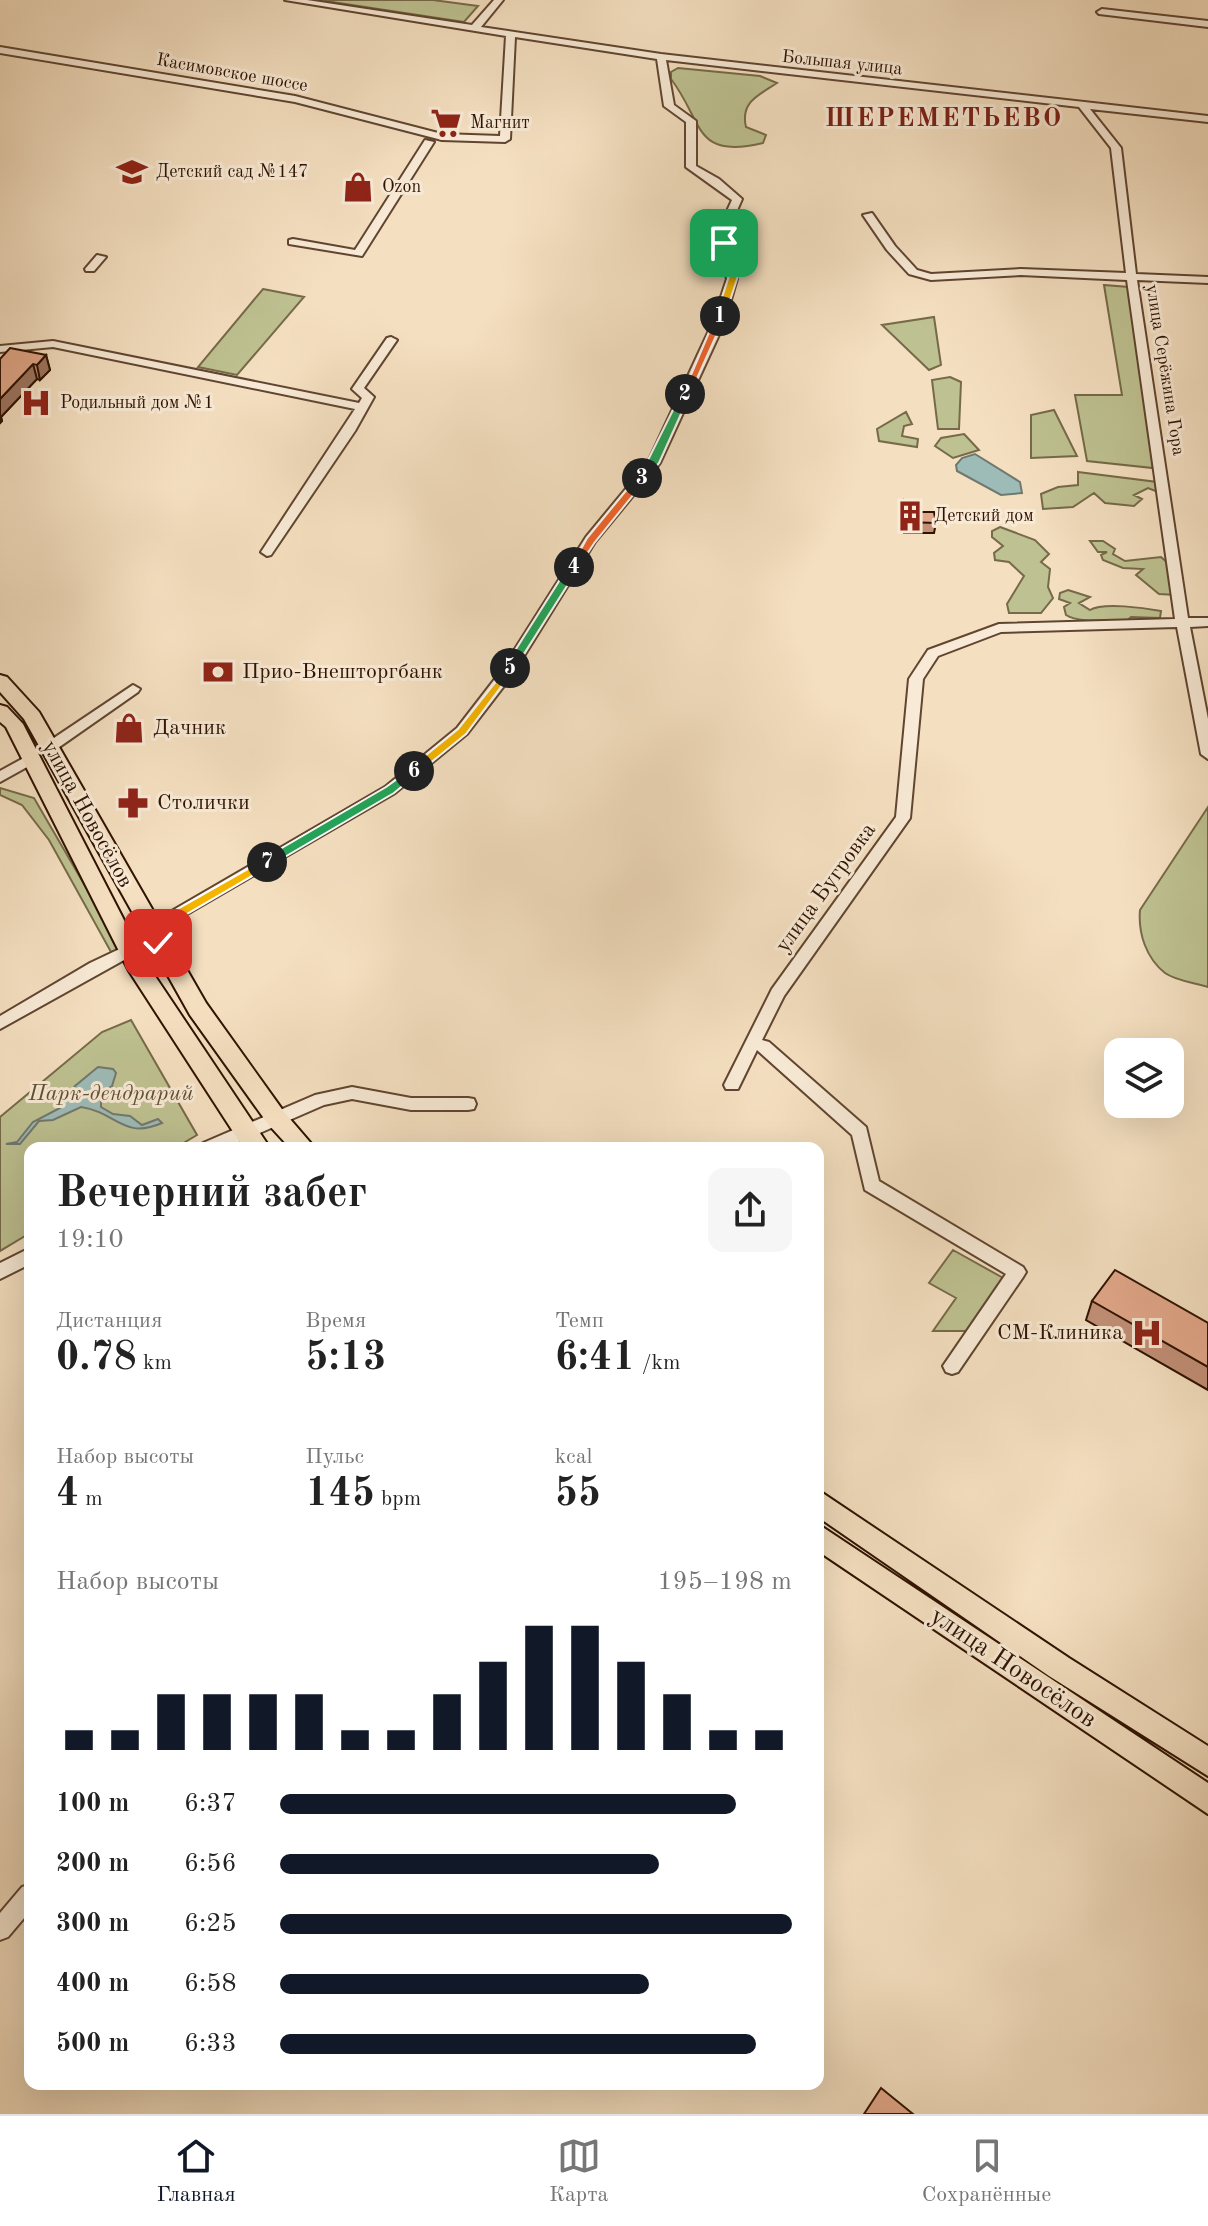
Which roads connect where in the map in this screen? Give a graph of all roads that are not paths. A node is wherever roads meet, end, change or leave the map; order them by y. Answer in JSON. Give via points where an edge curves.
{"nodes":[{"id":1,"x":289,"y":0,"type":"edge"},
{"id":2,"x":499,"y":0,"type":"edge"},
{"id":3,"x":1102,"y":12,"type":"dead end"},
{"id":4,"x":1208,"y":24,"type":"edge"},
{"id":5,"x":474,"y":29,"type":"junction"},
{"id":6,"x":511,"y":35,"type":"junction"},
{"id":7,"x":0,"y":50,"type":"edge"},
{"id":8,"x":661,"y":57,"type":"junction"},
{"id":9,"x":1082,"y":105,"type":"junction"},
{"id":10,"x":1208,"y":119,"type":"edge"},
{"id":11,"x":405,"y":126,"type":"junction"},
{"id":12,"x":442,"y":137,"type":"junction"},
{"id":13,"x":429,"y":142,"type":"junction"},
{"id":14,"x":868,"y":215,"type":"dead end"},
{"id":15,"x":293,"y":242,"type":"dead end"},
{"id":16,"x":101,"y":257,"type":"dead end"},
{"id":17,"x":90,"y":269,"type":"dead end"},
{"id":18,"x":1132,"y":276,"type":"junction"},
{"id":19,"x":1208,"y":280,"type":"edge"},
{"id":20,"x":391,"y":340,"type":"dead end"},
{"id":21,"x":0,"y":349,"type":"edge"},
{"id":22,"x":362,"y":407,"type":"junction"},
{"id":23,"x":267,"y":552,"type":"dead end"},
{"id":24,"x":1182,"y":621,"type":"junction"},
{"id":25,"x":1208,"y":622,"type":"edge"},
{"id":26,"x":0,"y":681,"type":"edge"},
{"id":27,"x":133,"y":689,"type":"dead end"},
{"id":28,"x":0,"y":711,"type":"edge"},
{"id":29,"x":50,"y":747,"type":"junction"},
{"id":30,"x":1208,"y":754,"type":"edge"},
{"id":31,"x":31,"y":759,"type":"junction"},
{"id":32,"x":0,"y":777,"type":"edge"},
{"id":33,"x":151,"y":930,"type":"junction"},
{"id":34,"x":128,"y":951,"type":"junction"},
{"id":35,"x":0,"y":1023,"type":"edge"},
{"id":36,"x":763,"y":1046,"type":"dead end"},
{"id":37,"x":732,"y":1085,"type":"dead end"},
{"id":38,"x":468,"y":1104,"type":"dead end"},
{"id":39,"x":276,"y":1118,"type":"junction"},
{"id":40,"x":252,"y":1140,"type":"edge"},
{"id":41,"x":298,"y":1142,"type":"edge"},
{"id":42,"x":24,"y":1258,"type":"edge"},
{"id":43,"x":0,"y":1272,"type":"edge"},
{"id":44,"x":952,"y":1366,"type":"dead end"},
{"id":45,"x":824,"y":1506,"type":"edge"},
{"id":46,"x":824,"y":1540,"type":"edge"},
{"id":47,"x":1208,"y":1762,"type":"edge"},
{"id":48,"x":1208,"y":1800,"type":"edge"},
{"id":49,"x":24,"y":1902,"type":"edge"},
{"id":50,"x":0,"y":1929,"type":"edge"}],
"edges":[{"from":1,"to":5,"type":"street","name":"Большая улица"},
{"from":2,"to":5,"type":"street"},
{"from":3,"to":4,"type":"street"},
{"from":5,"to":6,"type":"street","name":"Большая улица"},
{"from":6,"to":8,"type":"street","name":"Большая улица"},
{"from":6,"to":12,"type":"street","via":[[505,139]]},
{"from":7,"to":11,"type":"street","name":"Касимовское шоссе","via":[[295,99]]},
{"from":8,"to":9,"type":"street","name":"Большая улица"},
{"from":8,"to":33,"type":"street","via":[[669,106],[691,121],[691,167],[737,199],[724,243],[733,276],[718,324],[654,463],[590,540],[506,674],[462,731],[390,790]]},
{"from":9,"to":10,"type":"street","name":"Большая улица"},
{"from":9,"to":18,"type":"street","name":"улица Серёжина Гора","via":[[1116,148]]},
{"from":11,"to":12,"type":"street","name":"Касимовское шоссе"},
{"from":11,"to":13,"type":"street"},
{"from":12,"to":13,"type":"street"},
{"from":13,"to":15,"type":"street","via":[[358,254]]},
{"from":14,"to":18,"type":"street","name":"улица Серёжина Гора","via":[[913,272],[931,277],[1021,272]]},
{"from":16,"to":17,"type":"street"},
{"from":18,"to":19,"type":"street"},
{"from":18,"to":24,"type":"street","name":"улица Серёжина Гора"},
{"from":20,"to":22,"type":"street","via":[[358,389],[368,397]]},
{"from":21,"to":22,"type":"street","via":[[53,344]]},
{"from":22,"to":23,"type":"street"},
{"from":24,"to":25,"type":"street","name":"улица Бугровка"},
{"from":24,"to":30,"type":"street","name":"улица Серёжина Гора"},
{"from":24,"to":37,"type":"street","name":"улица Бугровка","via":[[999,628],[933,653],[916,679],[903,818],[778,993]]},
{"from":26,"to":29,"type":"main road","name":"улица Новосёлов","via":[[18,697]]},
{"from":27,"to":29,"type":"street"},
{"from":28,"to":31,"type":"main road","name":"улица Новосёлов","via":[[14,724]]},
{"from":29,"to":33,"type":"main road","name":"улица Новосёлов"},
{"from":31,"to":32,"type":"street"},
{"from":31,"to":34,"type":"main road","name":"улица Новосёлов"},
{"from":33,"to":39,"type":"main road","name":"улица Новосёлов","via":[[198,1009]]},
{"from":34,"to":35,"type":"street"},
{"from":34,"to":40,"type":"main road","name":"улица Новосёлов"},
{"from":36,"to":44,"type":"street","via":[[860,1132],[871,1185],[1017,1272]]},
{"from":38,"to":39,"type":"street","via":[[411,1104],[352,1093]]},
{"from":39,"to":40,"type":"street"},
{"from":39,"to":41,"type":"main road","name":"улица Новосёлов"},
{"from":42,"to":43,"type":"street"},
{"from":45,"to":47,"type":"main road","name":"улица Новосёлов"},
{"from":46,"to":48,"type":"main road","name":"улица Новосёлов"},
{"from":49,"to":50,"type":"street"}]}
